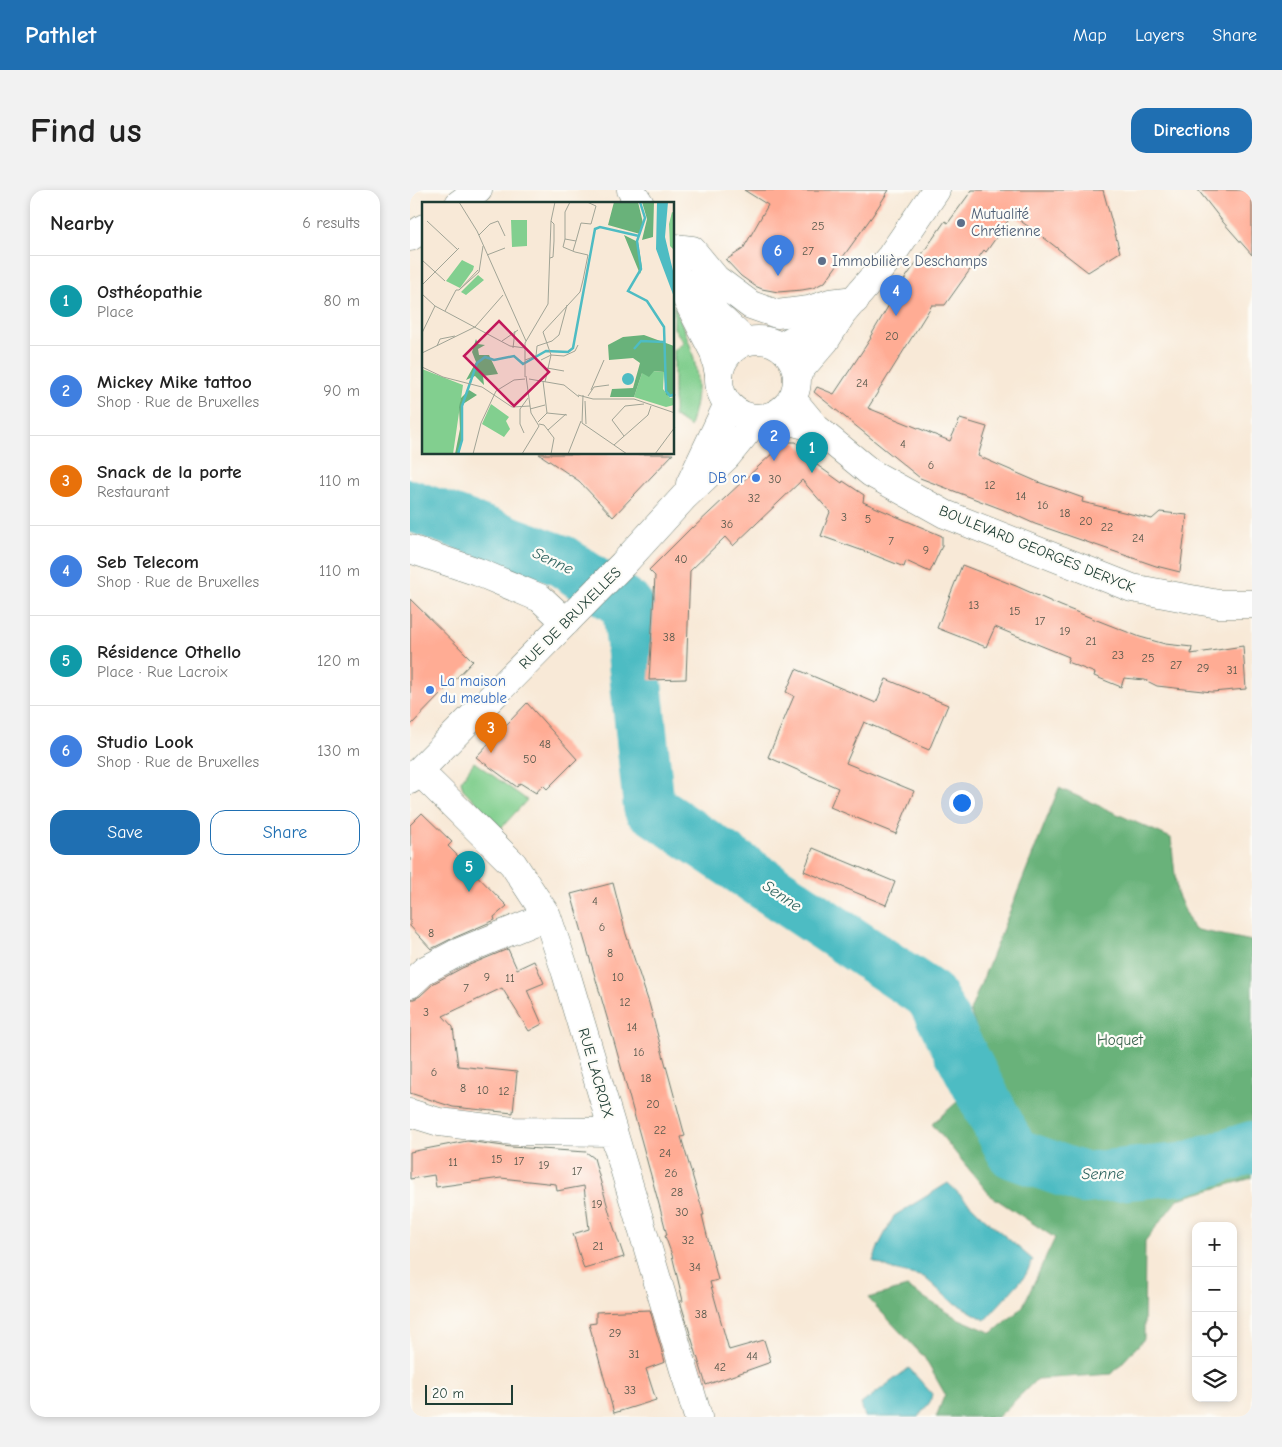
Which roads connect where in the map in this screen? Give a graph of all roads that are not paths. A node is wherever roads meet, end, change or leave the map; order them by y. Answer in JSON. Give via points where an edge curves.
{"nodes":[{"id":1,"x":478,"y":190,"type":"edge"},
{"id":2,"x":631,"y":190,"type":"edge"},
{"id":3,"x":936,"y":190,"type":"edge"},
{"id":4,"x":462,"y":202,"type":"edge"},
{"id":5,"x":639,"y":202,"type":"edge"},
{"id":6,"x":422,"y":229,"type":"edge"},
{"id":7,"x":410,"y":238,"type":"edge"},
{"id":8,"x":675,"y":248,"type":"edge"},
{"id":9,"x":675,"y":258,"type":"edge"},
{"id":10,"x":675,"y":270,"type":"edge"},
{"id":11,"x":849,"y":307,"type":"junction"},
{"id":12,"x":745,"y":341,"type":"junction"},
{"id":13,"x":781,"y":346,"type":"junction"},
{"id":14,"x":797,"y":373,"type":"junction"},
{"id":15,"x":719,"y":374,"type":"junction"},
{"id":16,"x":792,"y":399,"type":"junction"},
{"id":17,"x":728,"y":404,"type":"junction"},
{"id":18,"x":765,"y":417,"type":"junction"},
{"id":19,"x":816,"y":428,"type":"junction"},
{"id":20,"x":684,"y":496,"type":"junction"},
{"id":21,"x":410,"y":549,"type":"edge"},
{"id":22,"x":1252,"y":604,"type":"edge"},
{"id":23,"x":571,"y":617,"type":"junction"},
{"id":24,"x":414,"y":775,"type":"edge"},
{"id":25,"x":547,"y":916,"type":"junction"},
{"id":26,"x":410,"y":984,"type":"edge"},
{"id":27,"x":410,"y":1113,"type":"edge"},
{"id":28,"x":613,"y":1132,"type":"junction"},
{"id":29,"x":698,"y":1417,"type":"edge"}],
"edges":[{"from":1,"to":4,"type":"street"},
{"from":2,"to":5,"type":"street"},
{"from":3,"to":11,"type":"street","via":[[891,256]]},
{"from":6,"to":7,"type":"street"},
{"from":8,"to":11,"type":"street","via":[[692,250],[716,279],[751,305],[777,314],[810,310],[830,303]]},
{"from":9,"to":12,"type":"street","via":[[716,314]]},
{"from":10,"to":15,"type":"street","via":[[714,352]]},
{"from":11,"to":13,"type":"street"},
{"from":11,"to":14,"type":"street"},
{"from":12,"to":13,"type":"street","via":[[757,339]]},
{"from":12,"to":15,"type":"street","via":[[723,360]]},
{"from":13,"to":14,"type":"street","via":[[792,358]]},
{"from":14,"to":16,"type":"street"},
{"from":15,"to":17,"type":"street","via":[[719,385]]},
{"from":16,"to":18,"type":"street","name":"RUE DE BRUXELLES","via":[[783,409]]},
{"from":16,"to":19,"type":"street","name":"BOULEVARD GEORGES DERYCK"},
{"from":17,"to":18,"type":"street","via":[[741,415]]},
{"from":17,"to":20,"type":"street","name":"RUE DE BRUXELLES"},
{"from":18,"to":19,"type":"street","name":"BOULEVARD GEORGES DERYCK"},
{"from":18,"to":20,"type":"street","name":"RUE DE BRUXELLES"},
{"from":19,"to":22,"type":"street","name":"BOULEVARD GEORGES DERYCK","via":[[870,473],[945,514],[1132,588],[1218,604]]},
{"from":20,"to":23,"type":"street","name":"RUE DE BRUXELLES"},
{"from":21,"to":23,"type":"street","via":[[540,598]]},
{"from":23,"to":24,"type":"street","name":"RUE DE BRUXELLES"},
{"from":24,"to":25,"type":"street","name":"RUE LACROIX","via":[[513,864]]},
{"from":25,"to":26,"type":"street","via":[[455,954],[425,970]]},
{"from":25,"to":28,"type":"street","name":"RUE LACROIX"},
{"from":27,"to":28,"type":"street","via":[[439,1122],[513,1131]]},
{"from":28,"to":29,"type":"street","name":"RUE LACROIX"}]}
